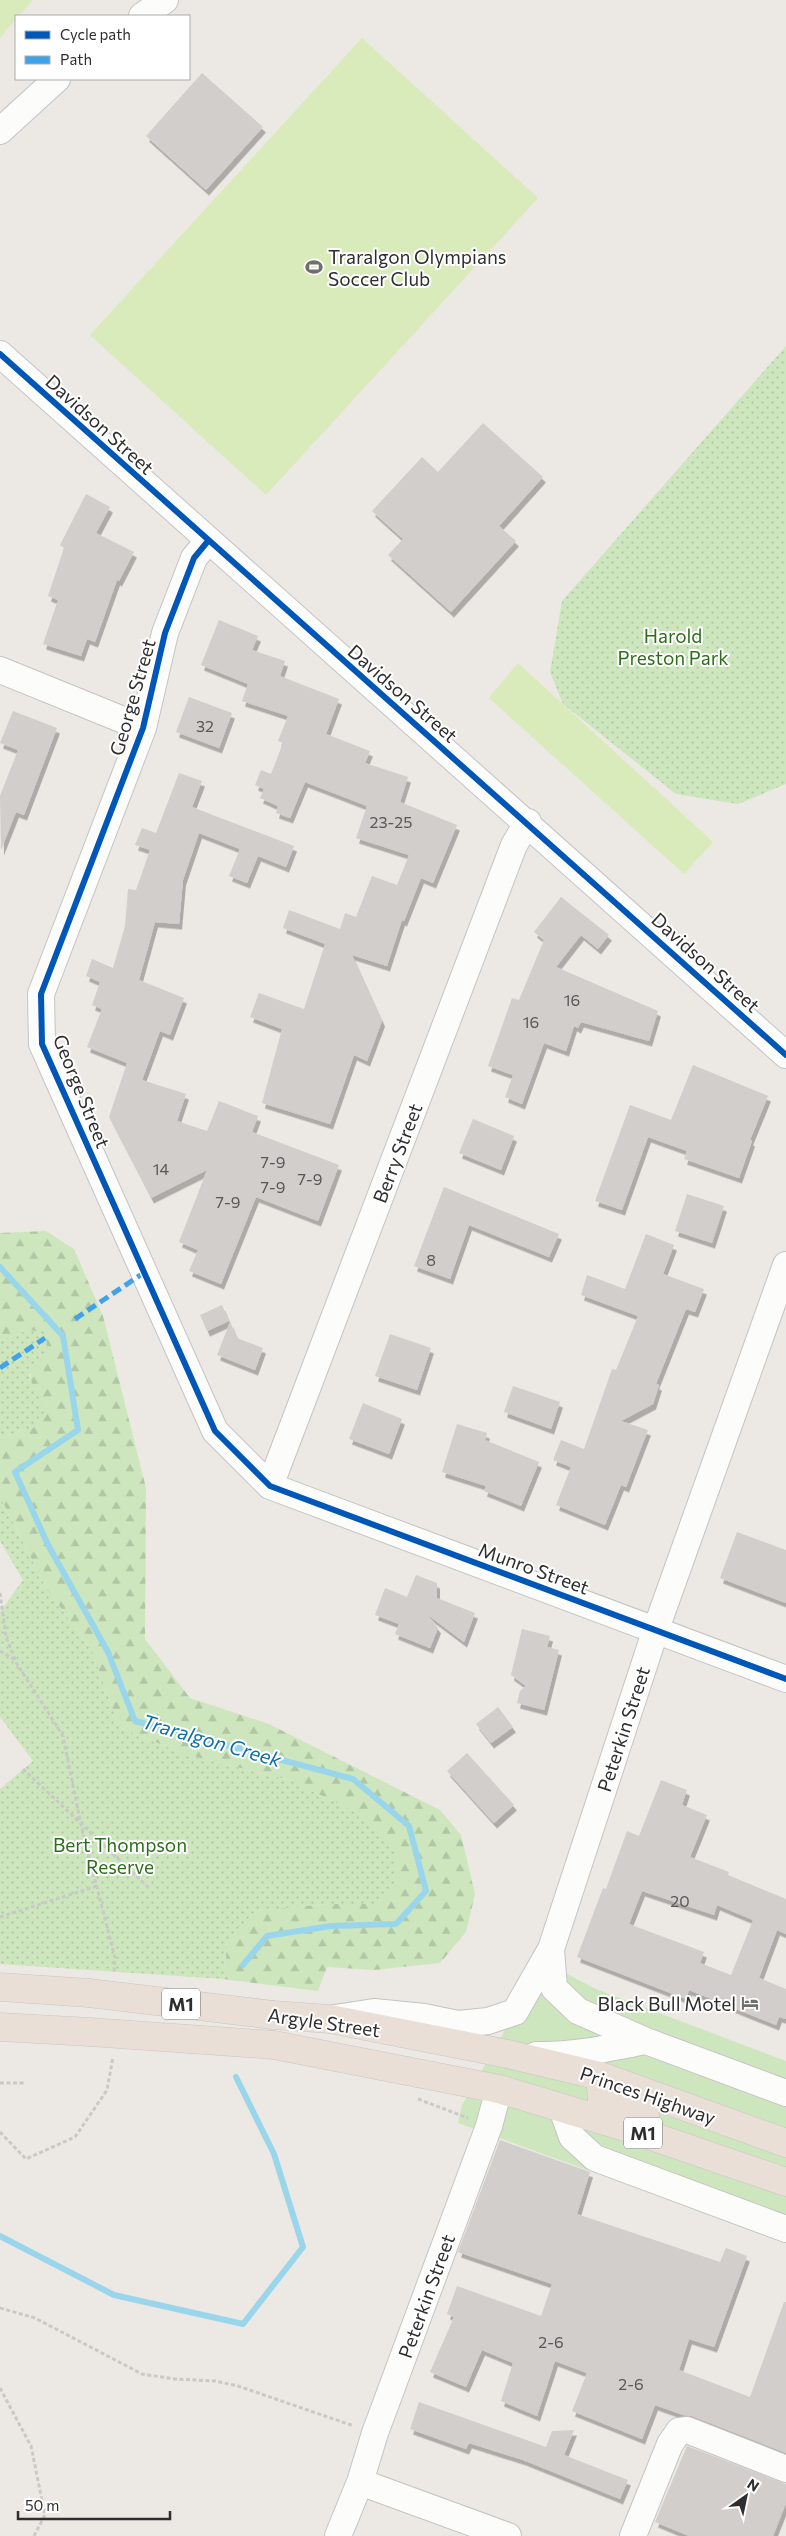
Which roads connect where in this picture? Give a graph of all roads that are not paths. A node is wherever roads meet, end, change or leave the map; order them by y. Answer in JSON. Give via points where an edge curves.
{"nodes":[{"id":1,"x":165,"y":0,"type":"edge"},
{"id":2,"x":143,"y":15,"type":"edge"},
{"id":3,"x":56,"y":80,"type":"edge"},
{"id":4,"x":0,"y":131,"type":"edge"},
{"id":5,"x":0,"y":354,"type":"edge"},
{"id":6,"x":208,"y":541,"type":"junction"},
{"id":7,"x":0,"y":670,"type":"edge"},
{"id":8,"x":143,"y":728,"type":"junction"},
{"id":9,"x":528,"y":822,"type":"junction"},
{"id":10,"x":786,"y":1055,"type":"edge"},
{"id":11,"x":786,"y":1265,"type":"edge"},
{"id":12,"x":270,"y":1486,"type":"junction"},
{"id":13,"x":656,"y":1630,"type":"junction"},
{"id":14,"x":786,"y":1679,"type":"edge"},
{"id":15,"x":551,"y":1949,"type":"junction"},
{"id":16,"x":0,"y":1987,"type":"edge"},
{"id":17,"x":330,"y":2019,"type":"junction"},
{"id":18,"x":0,"y":2027,"type":"edge"},
{"id":19,"x":646,"y":2041,"type":"junction"},
{"id":20,"x":604,"y":2049,"type":"junction"},
{"id":21,"x":508,"y":2054,"type":"junction"},
{"id":22,"x":600,"y":2076,"type":"junction"},
{"id":23,"x":499,"y":2089,"type":"junction"},
{"id":24,"x":786,"y":2093,"type":"edge"},
{"id":25,"x":562,"y":2109,"type":"junction"},
{"id":26,"x":786,"y":2143,"type":"edge"},
{"id":27,"x":786,"y":2177,"type":"edge"},
{"id":28,"x":786,"y":2182,"type":"edge"},
{"id":29,"x":786,"y":2229,"type":"edge"},
{"id":30,"x":786,"y":2469,"type":"edge"},
{"id":31,"x":360,"y":2482,"type":"junction"},
{"id":32,"x":338,"y":2536,"type":"edge"},
{"id":33,"x":508,"y":2536,"type":"edge"},
{"id":34,"x":633,"y":2536,"type":"edge"}],
"edges":[{"from":1,"to":2,"type":"street"},
{"from":3,"to":4,"type":"street"},
{"from":5,"to":6,"type":"street","name":"Davidson Street"},
{"from":6,"to":8,"type":"street","name":"George Street","via":[[194,558],[166,634]]},
{"from":6,"to":9,"type":"street","name":"Davidson Street"},
{"from":7,"to":8,"type":"street"},
{"from":8,"to":12,"type":"street","name":"George Street","via":[[41,994],[42,1044],[215,1431]]},
{"from":9,"to":10,"type":"street","name":"Davidson Street"},
{"from":9,"to":12,"type":"street","name":"Berry Street","via":[[514,845]]},
{"from":11,"to":13,"type":"street","name":"Peterkin Street"},
{"from":12,"to":13,"type":"street","name":"Munro Street"},
{"from":13,"to":14,"type":"street","name":"Munro Street"},
{"from":13,"to":15,"type":"street","name":"Peterkin Street"},
{"from":15,"to":17,"type":"street","name":"Peterkin Street","via":[[515,2012],[488,2021],[458,2024],[374,2012]]},
{"from":15,"to":19,"type":"street","via":[[554,1988],[578,2011]]},
{"from":16,"to":17,"type":"highway","name":"Argyle Street","number":"M1","bridge":true,"via":[[89,1993]]},
{"from":17,"to":21,"type":"highway","name":"Argyle Street","number":"M1"},
{"from":18,"to":23,"type":"highway","name":"Argyle Street","number":"M1","bridge":true,"via":[[274,2045]]},
{"from":19,"to":20,"type":"street","name":"Argyle Street"},
{"from":19,"to":24,"type":"street"},
{"from":20,"to":21,"type":"street","name":"Argyle Street","via":[[565,2055]]},
{"from":20,"to":22,"type":"street"},
{"from":21,"to":22,"type":"highway","name":"Princes Highway","number":"M1"},
{"from":21,"to":23,"type":"highway","name":"Peterkin Street"},
{"from":22,"to":26,"type":"highway","name":"Princes Highway","number":"M1"},
{"from":22,"to":27,"type":"highway","via":[[602,2099],[753,2159]]},
{"from":23,"to":25,"type":"highway","name":"Princes Highway","number":"M1"},
{"from":23,"to":31,"type":"street","name":"Peterkin Street","via":[[489,2126],[375,2433]]},
{"from":25,"to":28,"type":"highway","name":"Princes Highway","number":"M1"},
{"from":25,"to":29,"type":"street","via":[[572,2136],[595,2158]]},
{"from":30,"to":34,"type":"street","via":[[687,2430],[679,2431],[670,2444]]},
{"from":31,"to":32,"type":"street","name":"Peterkin Street"},
{"from":31,"to":33,"type":"street"}]}
